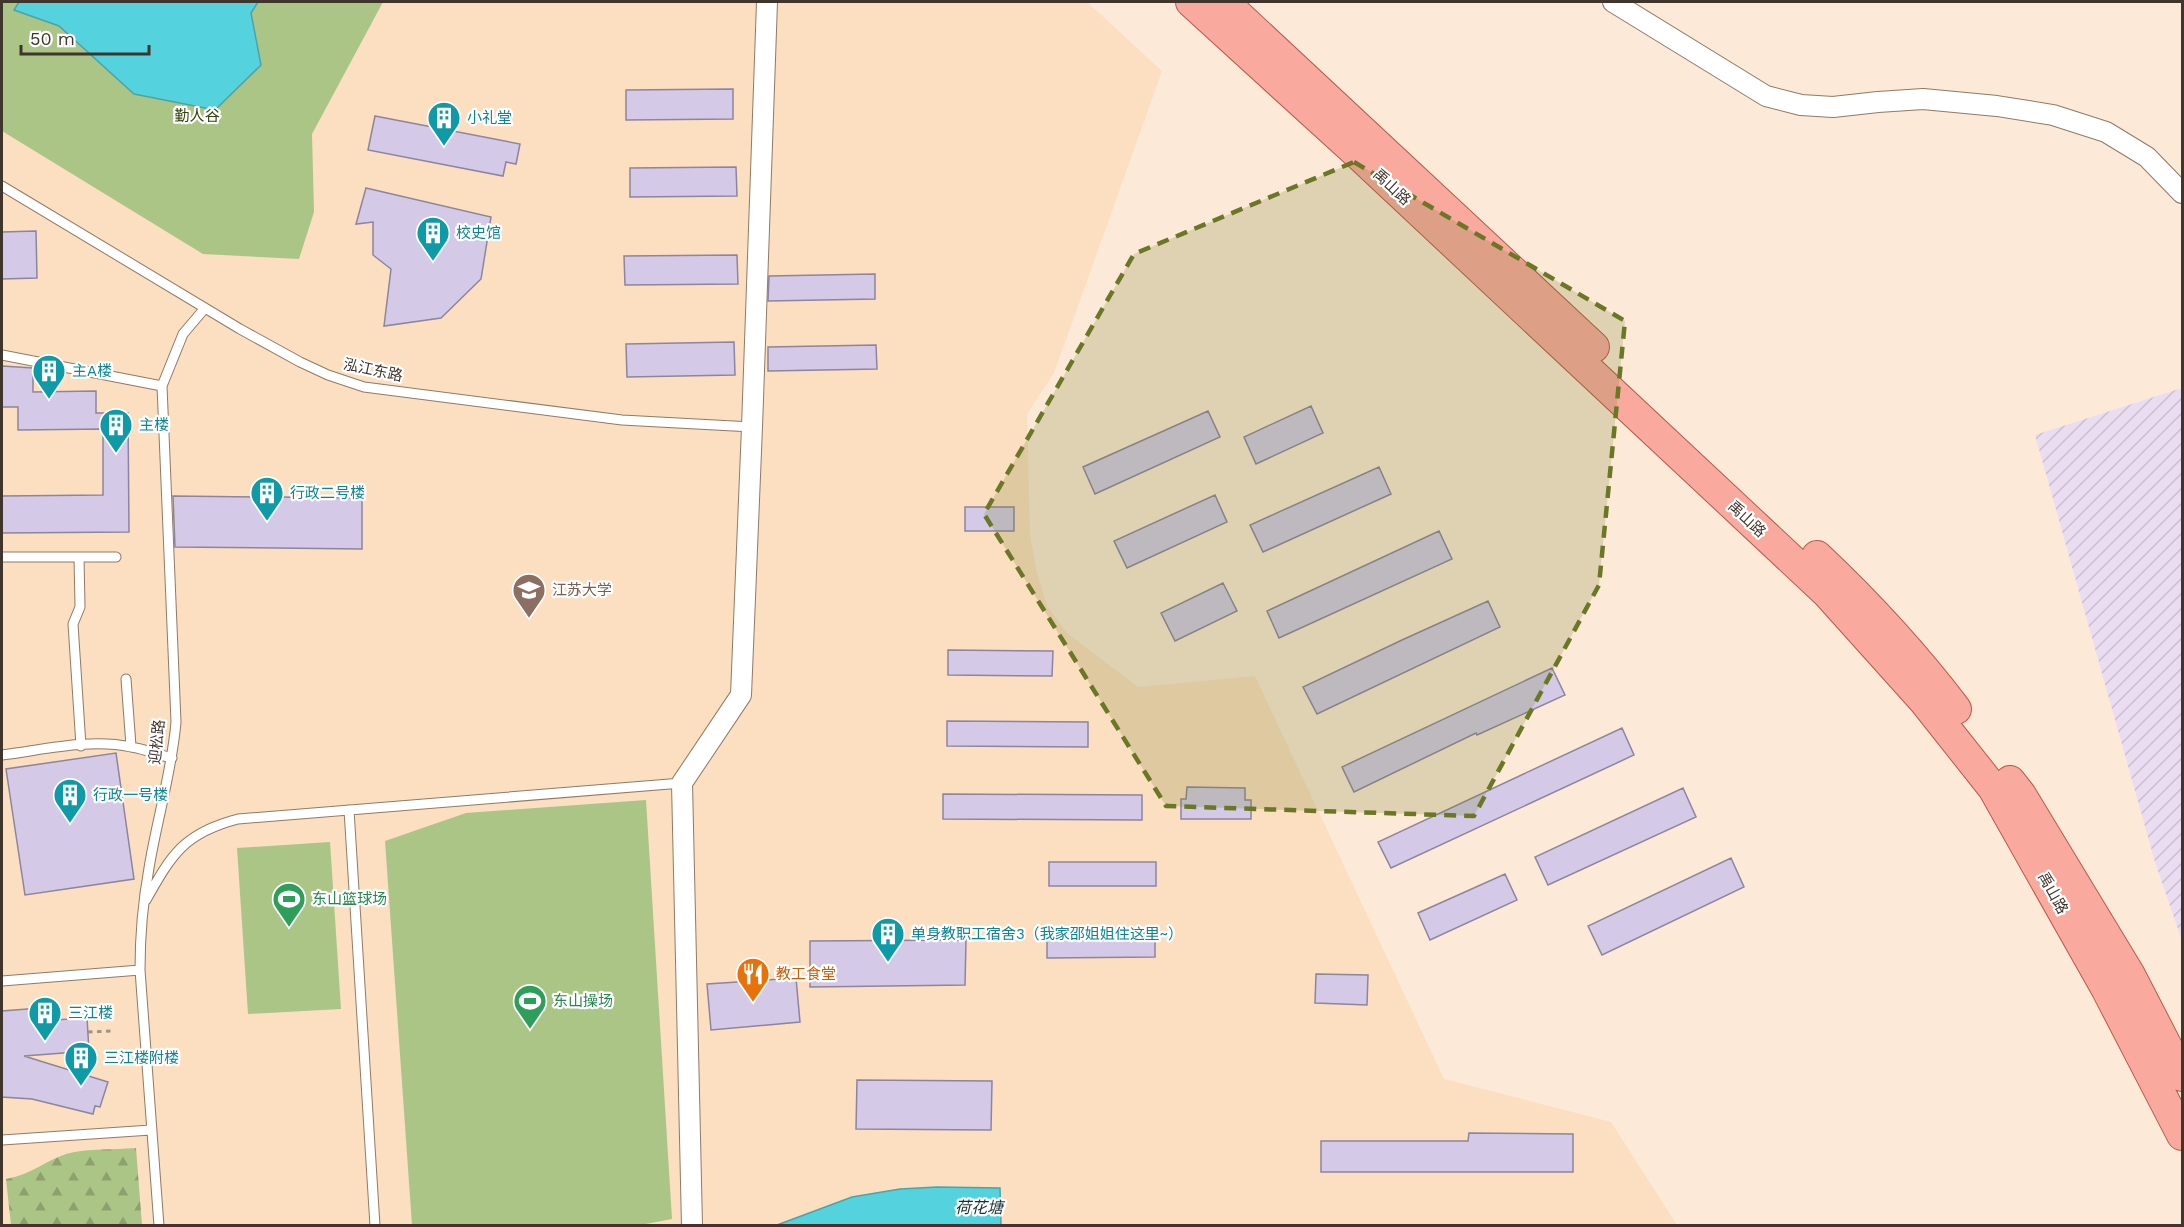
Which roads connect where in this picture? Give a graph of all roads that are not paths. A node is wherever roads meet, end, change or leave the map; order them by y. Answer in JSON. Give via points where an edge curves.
{"nodes":[{"id":1,"x":767,"y":2,"type":"edge"},
{"id":2,"x":1191,"y":2,"type":"edge"},
{"id":3,"x":1224,"y":2,"type":"edge"},
{"id":4,"x":1613,"y":2,"type":"edge"},
{"id":5,"x":2,"y":186,"type":"edge"},
{"id":6,"x":2182,"y":193,"type":"edge"},
{"id":7,"x":205,"y":308,"type":"junction"},
{"id":8,"x":2,"y":355,"type":"edge"},
{"id":9,"x":162,"y":386,"type":"junction"},
{"id":10,"x":752,"y":427,"type":"junction"},
{"id":11,"x":2,"y":557,"type":"edge"},
{"id":12,"x":79,"y":557,"type":"junction"},
{"id":13,"x":116,"y":557,"type":"dead end"},
{"id":14,"x":126,"y":679,"type":"dead end"},
{"id":15,"x":81,"y":746,"type":"junction"},
{"id":16,"x":131,"y":746,"type":"junction"},
{"id":17,"x":2,"y":755,"type":"edge"},
{"id":18,"x":172,"y":758,"type":"junction"},
{"id":19,"x":682,"y":783,"type":"junction"},
{"id":20,"x":349,"y":810,"type":"junction"},
{"id":21,"x":143,"y":905,"type":"junction"},
{"id":22,"x":140,"y":970,"type":"junction"},
{"id":23,"x":2,"y":981,"type":"edge"},
{"id":24,"x":2175,"y":1074,"type":"edge"},
{"id":25,"x":151,"y":1130,"type":"junction"},
{"id":26,"x":2182,"y":1135,"type":"edge"},
{"id":27,"x":2,"y":1140,"type":"edge"},
{"id":28,"x":159,"y":1226,"type":"edge"},
{"id":29,"x":375,"y":1226,"type":"edge"},
{"id":30,"x":692,"y":1226,"type":"edge"}],
"edges":[{"from":1,"to":10,"type":"street"},
{"from":2,"to":24,"type":"main road","name":"禹山路","via":[[1827,593],[1924,700],[1994,788],[2108,990]]},
{"from":3,"to":24,"type":"main road","name":"禹山路","via":[[1857,593],[1935,682],[2021,795],[2130,975]]},
{"from":4,"to":6,"type":"street","via":[[1766,96],[1801,105],[1833,107],[1923,99],[2054,115],[2106,132],[2147,157]]},
{"from":5,"to":7,"type":"lane","name":"泓江东路"},
{"from":7,"to":9,"type":"lane","name":"迎松路","via":[[183,334]]},
{"from":7,"to":10,"type":"lane","name":"泓江东路","via":[[300,362],[364,387],[622,420]]},
{"from":8,"to":9,"type":"lane"},
{"from":9,"to":18,"type":"lane","name":"迎松路","via":[[176,722]]},
{"from":10,"to":19,"type":"street","via":[[741,695]]},
{"from":11,"to":12,"type":"lane"},
{"from":12,"to":13,"type":"lane"},
{"from":12,"to":15,"type":"lane","via":[[80,607],[73,624]]},
{"from":14,"to":16,"type":"lane"},
{"from":15,"to":16,"type":"lane"},
{"from":15,"to":17,"type":"lane"},
{"from":16,"to":18,"type":"lane"},
{"from":18,"to":21,"type":"lane","name":"迎松路"},
{"from":19,"to":20,"type":"lane"},
{"from":19,"to":30,"type":"street"},
{"from":20,"to":21,"type":"lane","via":[[238,819],[213,825],[193,836],[178,851]]},
{"from":20,"to":29,"type":"lane"},
{"from":21,"to":22,"type":"lane","name":"迎松路"},
{"from":22,"to":23,"type":"lane"},
{"from":22,"to":25,"type":"lane","name":"迎松路"},
{"from":24,"to":26,"type":"main road","name":"禹山路"},
{"from":25,"to":27,"type":"lane"},
{"from":25,"to":28,"type":"lane","name":"迎松路"}]}
